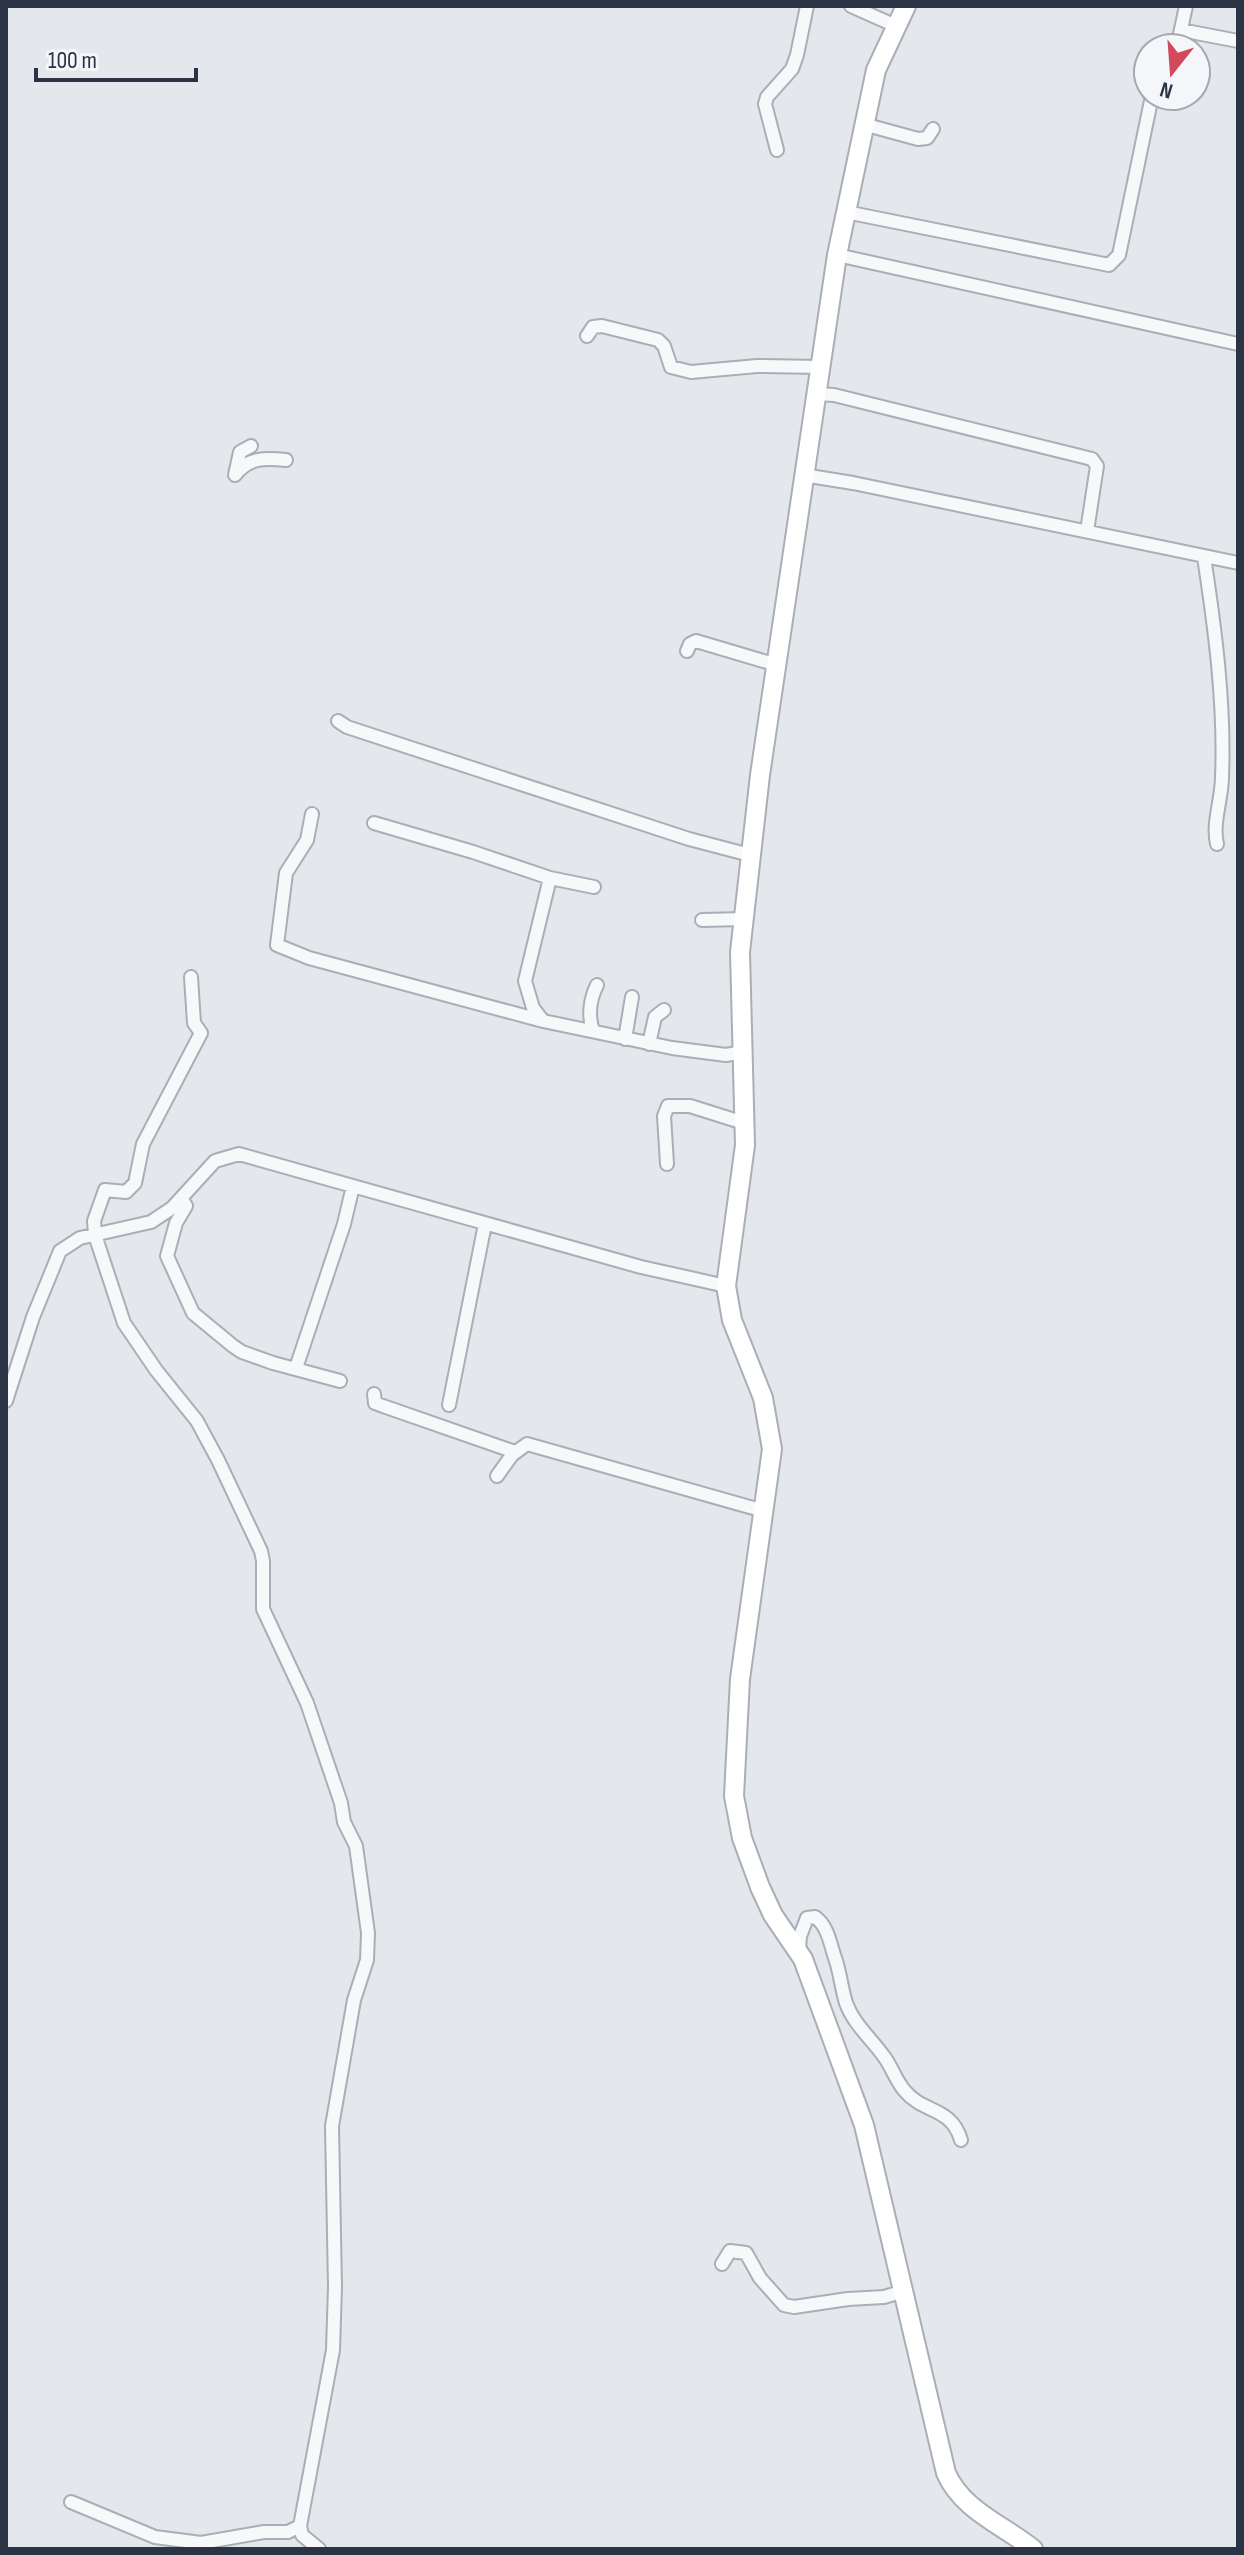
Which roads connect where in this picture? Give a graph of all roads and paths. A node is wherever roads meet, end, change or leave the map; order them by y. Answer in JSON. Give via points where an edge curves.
{"nodes":[{"id":1,"x":807,"y":6,"type":"edge"},
{"id":2,"x":851,"y":6,"type":"edge"},
{"id":3,"x":906,"y":6,"type":"edge"},
{"id":4,"x":1186,"y":6,"type":"edge"},
{"id":5,"x":896,"y":26,"type":"junction"},
{"id":6,"x":1181,"y":30,"type":"joint"},
{"id":7,"x":1238,"y":41,"type":"edge"},
{"id":8,"x":1149,"y":112,"type":"edge"},
{"id":9,"x":863,"y":124,"type":"junction"},
{"id":10,"x":933,"y":129,"type":"dead end"},
{"id":11,"x":777,"y":150,"type":"dead end"},
{"id":12,"x":846,"y":212,"type":"junction"},
{"id":13,"x":837,"y":255,"type":"junction"},
{"id":14,"x":587,"y":336,"type":"dead end"},
{"id":15,"x":1238,"y":344,"type":"edge"},
{"id":16,"x":821,"y":367,"type":"junction"},
{"id":17,"x":817,"y":394,"type":"junction"},
{"id":18,"x":251,"y":446,"type":"dead end"},
{"id":19,"x":286,"y":460,"type":"dead end"},
{"id":20,"x":803,"y":475,"type":"junction"},
{"id":21,"x":1087,"y":531,"type":"junction"},
{"id":22,"x":1204,"y":557,"type":"junction"},
{"id":23,"x":1238,"y":563,"type":"edge"},
{"id":24,"x":687,"y":651,"type":"dead end"},
{"id":25,"x":777,"y":665,"type":"junction"},
{"id":26,"x":338,"y":721,"type":"dead end"},
{"id":27,"x":312,"y":814,"type":"dead end"},
{"id":28,"x":374,"y":823,"type":"dead end"},
{"id":29,"x":1217,"y":844,"type":"dead end"},
{"id":30,"x":750,"y":855,"type":"junction"},
{"id":31,"x":550,"y":878,"type":"junction"},
{"id":32,"x":594,"y":887,"type":"dead end"},
{"id":33,"x":744,"y":919,"type":"junction"},
{"id":34,"x":702,"y":920,"type":"dead end"},
{"id":35,"x":191,"y":977,"type":"dead end"},
{"id":36,"x":597,"y":985,"type":"dead end"},
{"id":37,"x":632,"y":997,"type":"dead end"},
{"id":38,"x":664,"y":1010,"type":"dead end"},
{"id":39,"x":543,"y":1021,"type":"junction"},
{"id":40,"x":593,"y":1031,"type":"junction"},
{"id":41,"x":625,"y":1039,"type":"junction"},
{"id":42,"x":649,"y":1044,"type":"junction"},
{"id":43,"x":743,"y":1052,"type":"junction"},
{"id":44,"x":744,"y":1123,"type":"junction"},
{"id":45,"x":667,"y":1164,"type":"dead end"},
{"id":46,"x":353,"y":1186,"type":"junction"},
{"id":47,"x":181,"y":1198,"type":"junction"},
{"id":48,"x":485,"y":1224,"type":"junction"},
{"id":49,"x":95,"y":1235,"type":"junction"},
{"id":50,"x":726,"y":1286,"type":"junction"},
{"id":51,"x":296,"y":1368,"type":"junction"},
{"id":52,"x":340,"y":1381,"type":"dead end"},
{"id":53,"x":374,"y":1394,"type":"dead end"},
{"id":54,"x":6,"y":1401,"type":"edge"},
{"id":55,"x":449,"y":1405,"type":"dead end"},
{"id":56,"x":515,"y":1452,"type":"junction"},
{"id":57,"x":497,"y":1476,"type":"dead end"},
{"id":58,"x":764,"y":1511,"type":"junction"},
{"id":59,"x":799,"y":1951,"type":"junction"},
{"id":60,"x":961,"y":2140,"type":"dead end"},
{"id":61,"x":722,"y":2264,"type":"dead end"},
{"id":62,"x":904,"y":2291,"type":"junction"},
{"id":63,"x":71,"y":2502,"type":"dead end"},
{"id":64,"x":300,"y":2526,"type":"junction"},
{"id":65,"x":319,"y":2549,"type":"edge"},
{"id":66,"x":1033,"y":2549,"type":"edge"}],
"edges":[{"from":1,"to":11,"type":"street","via":[[792,69],[765,104]]},
{"from":2,"to":5,"type":"street"},
{"from":3,"to":5,"type":"street"},
{"from":4,"to":6,"type":"street"},
{"from":5,"to":9,"type":"street","via":[[876,70]]},
{"from":6,"to":7,"type":"street"},
{"from":8,"to":12,"type":"street","via":[[1119,255],[1109,265]]},
{"from":9,"to":10,"type":"street","via":[[918,139],[927,138]]},
{"from":9,"to":12,"type":"street"},
{"from":12,"to":13,"type":"street"},
{"from":13,"to":15,"type":"street"},
{"from":13,"to":16,"type":"street"},
{"from":14,"to":16,"type":"street","via":[[588,330],[602,326],[658,340],[671,367],[691,372]]},
{"from":16,"to":17,"type":"street"},
{"from":17,"to":20,"type":"street"},
{"from":17,"to":21,"type":"street","via":[[1092,459],[1097,466]]},
{"from":18,"to":19,"type":"street","via":[[240,452],[235,477],[249,462]]},
{"from":20,"to":21,"type":"street"},
{"from":20,"to":25,"type":"street"},
{"from":21,"to":22,"type":"street"},
{"from":22,"to":23,"type":"street"},
{"from":22,"to":29,"type":"street","via":[[1221,709]]},
{"from":24,"to":25,"type":"street","via":[[696,641]]},
{"from":25,"to":30,"type":"street"},
{"from":26,"to":30,"type":"street"},
{"from":27,"to":39,"type":"street","via":[[307,840],[286,873],[277,945]]},
{"from":28,"to":31,"type":"street"},
{"from":30,"to":33,"type":"street"},
{"from":31,"to":32,"type":"street"},
{"from":31,"to":39,"type":"street","via":[[525,981]]},
{"from":33,"to":34,"type":"street"},
{"from":33,"to":43,"type":"street"},
{"from":35,"to":49,"type":"street","via":[[194,1023],[201,1033],[143,1144],[135,1183],[126,1192],[105,1190],[94,1221]]},
{"from":36,"to":40,"type":"street","via":[[590,1015]]},
{"from":37,"to":41,"type":"street"},
{"from":38,"to":42,"type":"street","via":[[655,1017]]},
{"from":39,"to":40,"type":"street"},
{"from":40,"to":41,"type":"street"},
{"from":41,"to":42,"type":"street"},
{"from":42,"to":43,"type":"street","via":[[726,1055]]},
{"from":43,"to":44,"type":"street"},
{"from":44,"to":45,"type":"street","via":[[690,1106],[668,1106]]},
{"from":44,"to":50,"type":"street"},
{"from":46,"to":47,"type":"street","via":[[239,1154],[215,1161]]},
{"from":46,"to":48,"type":"street"},
{"from":46,"to":51,"type":"street"},
{"from":47,"to":49,"type":"street","via":[[151,1222]]},
{"from":47,"to":51,"type":"street","via":[[186,1206],[167,1256],[193,1313],[242,1352]]},
{"from":48,"to":50,"type":"street"},
{"from":48,"to":55,"type":"street"},
{"from":49,"to":54,"type":"street","via":[[67,1246],[57,1257]]},
{"from":49,"to":64,"type":"street","via":[[124,1323],[197,1421],[261,1551],[263,1609],[307,1703],[356,1846],[367,1960],[354,2000],[332,2126],[333,2350]]},
{"from":50,"to":58,"type":"street","via":[[770,1434]]},
{"from":51,"to":52,"type":"street"},
{"from":53,"to":56,"type":"street","via":[[375,1403]]},
{"from":56,"to":57,"type":"street"},
{"from":56,"to":58,"type":"street","via":[[527,1444],[538,1445]]},
{"from":58,"to":59,"type":"street","via":[[740,1679],[734,1796],[760,1887]]},
{"from":59,"to":60,"type":"street","via":[[807,1918],[815,1917],[830,1941],[854,2020],[913,2101],[948,2115]]},
{"from":59,"to":62,"type":"street","via":[[864,2125]]},
{"from":61,"to":62,"type":"street","via":[[730,2251],[746,2253],[779,2301],[794,2307]]},
{"from":62,"to":66,"type":"street","via":[[951,2485],[980,2513]]},
{"from":63,"to":64,"type":"street","via":[[155,2537],[201,2543]]},
{"from":64,"to":65,"type":"street","via":[[302,2535]]}]}
